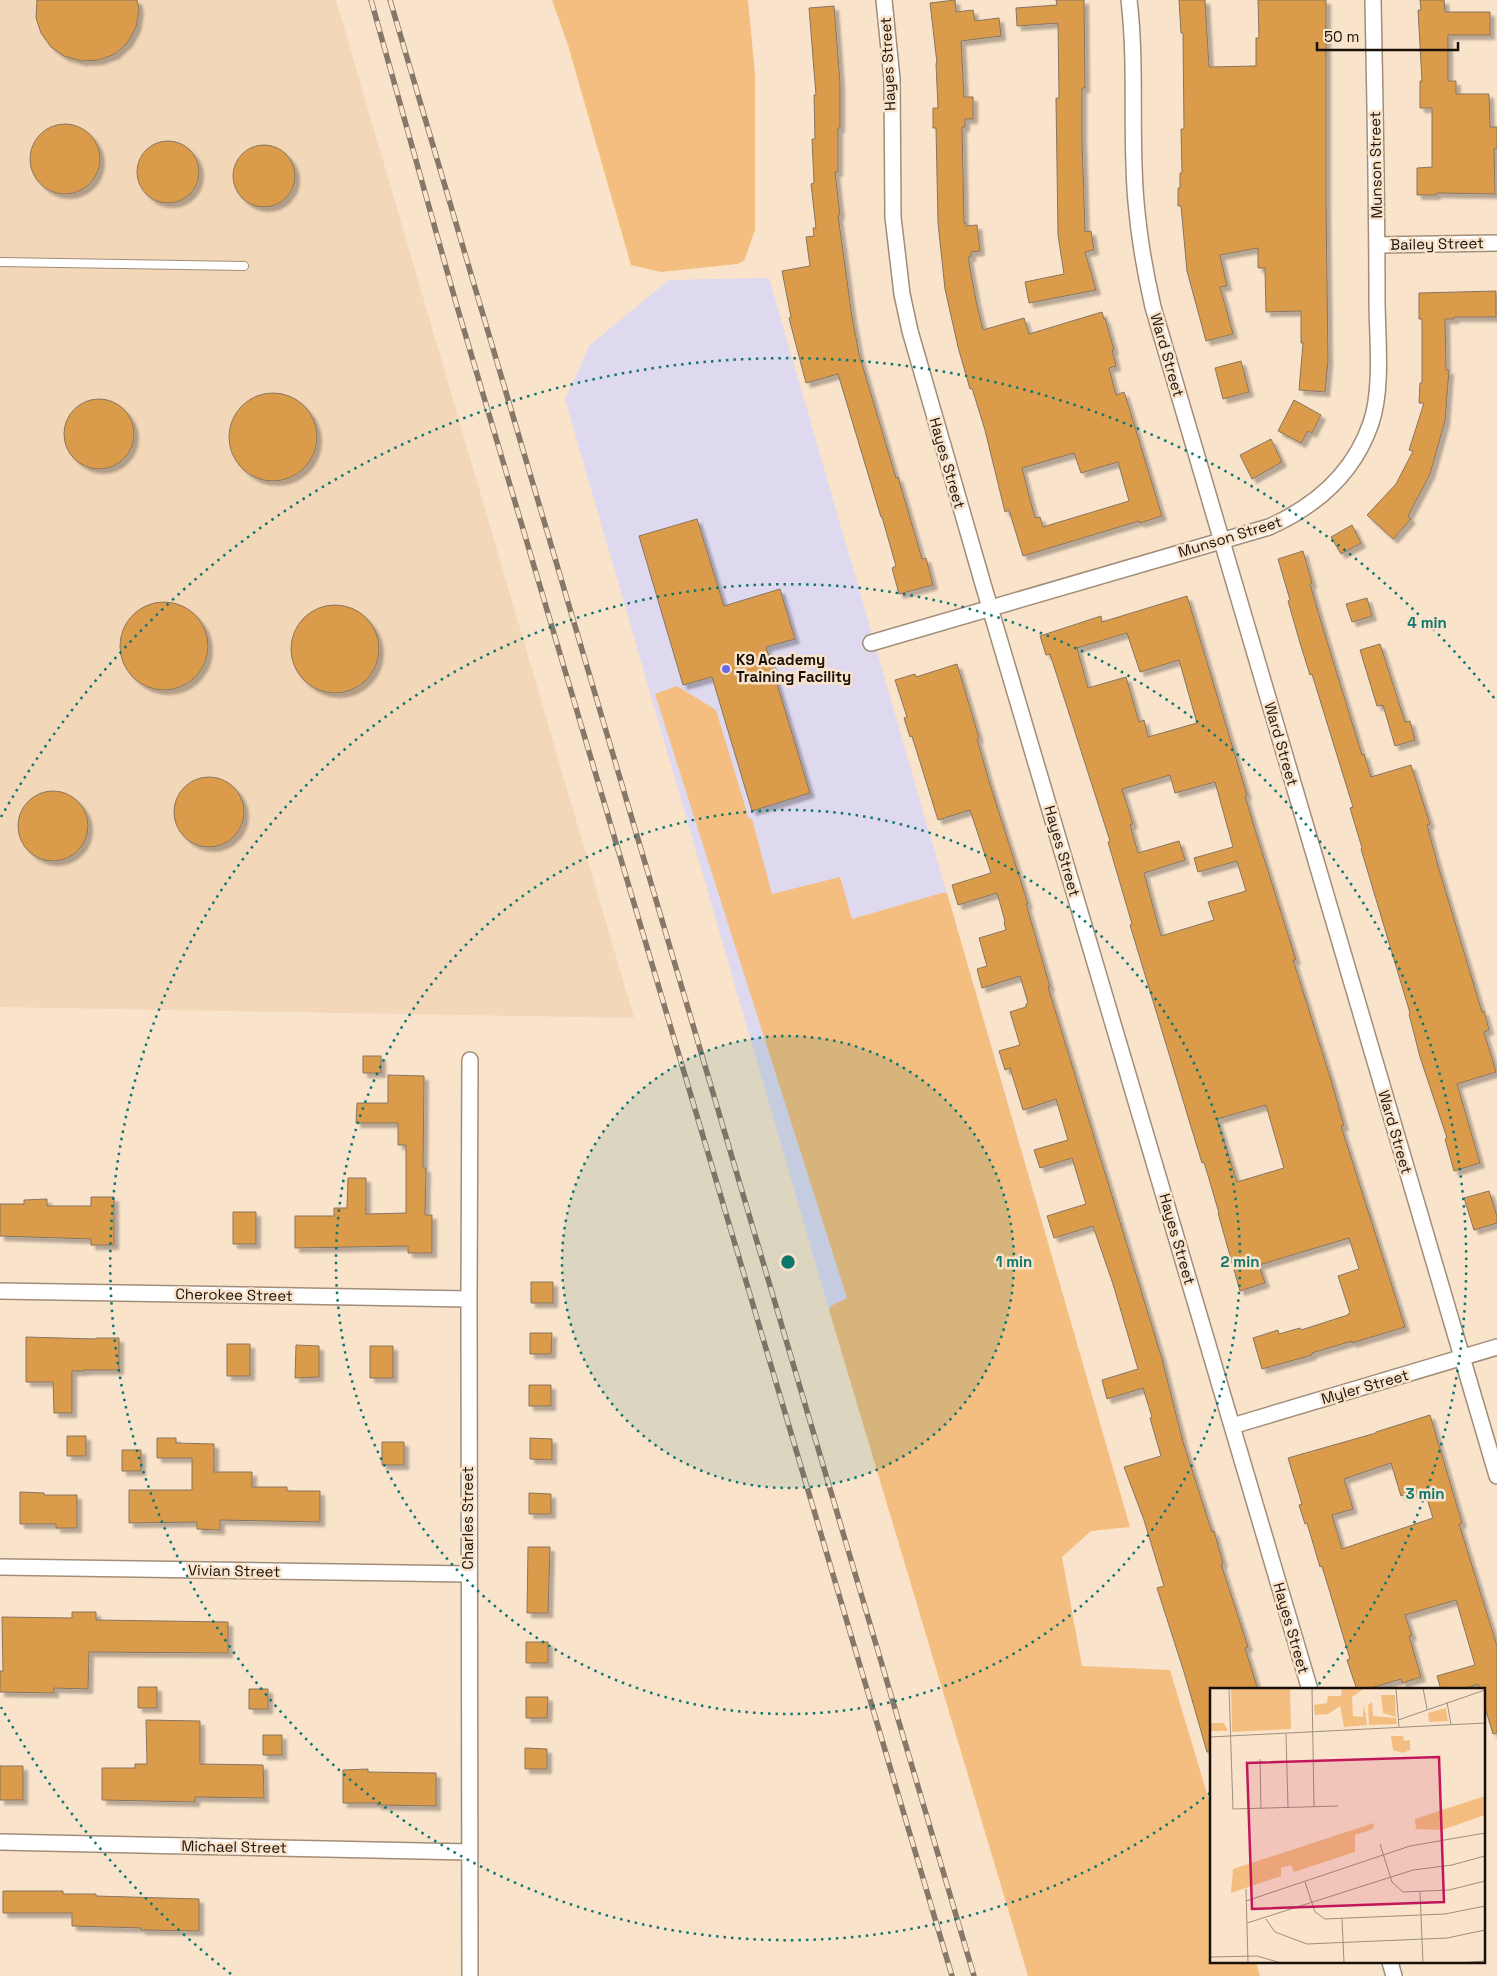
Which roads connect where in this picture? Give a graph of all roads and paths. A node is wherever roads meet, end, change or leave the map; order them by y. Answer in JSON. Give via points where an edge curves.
{"nodes":[{"id":1,"x":884,"y":0,"type":"edge"},
{"id":2,"x":1129,"y":0,"type":"edge"},
{"id":3,"x":1373,"y":0,"type":"edge"},
{"id":4,"x":1497,"y":243,"type":"edge"},
{"id":5,"x":1377,"y":245,"type":"junction"},
{"id":6,"x":0,"y":262,"type":"edge"},
{"id":7,"x":244,"y":266,"type":"dead end"},
{"id":8,"x":1221,"y":541,"type":"junction"},
{"id":9,"x":990,"y":608,"type":"junction"},
{"id":10,"x":871,"y":643,"type":"dead end"},
{"id":11,"x":470,"y":1060,"type":"dead end"},
{"id":12,"x":0,"y":1291,"type":"edge"},
{"id":13,"x":469,"y":1298,"type":"junction"},
{"id":14,"x":1497,"y":1347,"type":"edge"},
{"id":15,"x":1462,"y":1358,"type":"junction"},
{"id":16,"x":1232,"y":1426,"type":"junction"},
{"id":17,"x":1497,"y":1476,"type":"edge"},
{"id":18,"x":0,"y":1567,"type":"edge"},
{"id":19,"x":468,"y":1574,"type":"junction"},
{"id":20,"x":1309,"y":1688,"type":"edge"},
{"id":21,"x":0,"y":1842,"type":"edge"},
{"id":22,"x":469,"y":1852,"type":"junction"},
{"id":23,"x":470,"y":1976,"type":"edge"}],
"edges":[{"from":1,"to":9,"type":"street","name":"Hayes Street","via":[[892,79],[893,217],[902,294],[920,368]]},
{"from":2,"to":8,"type":"street","name":"Ward Street","via":[[1141,254],[1153,307]]},
{"from":3,"to":5,"type":"street","name":"Munson Street"},
{"from":4,"to":5,"type":"street","name":"Bailey Street"},
{"from":5,"to":8,"type":"street","name":"Munson Street","via":[[1377,389],[1371,422],[1360,448],[1338,480],[1306,508],[1269,527]]},
{"from":6,"to":7,"type":"lane"},
{"from":8,"to":9,"type":"street","name":"Munson Street"},
{"from":8,"to":15,"type":"street","name":"Ward Street"},
{"from":9,"to":10,"type":"street","name":"Munson Street"},
{"from":9,"to":16,"type":"street","name":"Hayes Street"},
{"from":11,"to":13,"type":"street","name":"Charles Street"},
{"from":12,"to":13,"type":"street","name":"Cherokee Street"},
{"from":13,"to":19,"type":"street","name":"Charles Street"},
{"from":14,"to":15,"type":"street","name":"Myler Street"},
{"from":15,"to":16,"type":"street","name":"Myler Street"},
{"from":15,"to":17,"type":"street","name":"Ward Street"},
{"from":16,"to":20,"type":"street","name":"Hayes Street"},
{"from":18,"to":19,"type":"street","name":"Vivian Street"},
{"from":19,"to":22,"type":"street","name":"Charles Street"},
{"from":21,"to":22,"type":"street","name":"Michael Street"},
{"from":22,"to":23,"type":"street","name":"Charles Street"}]}
